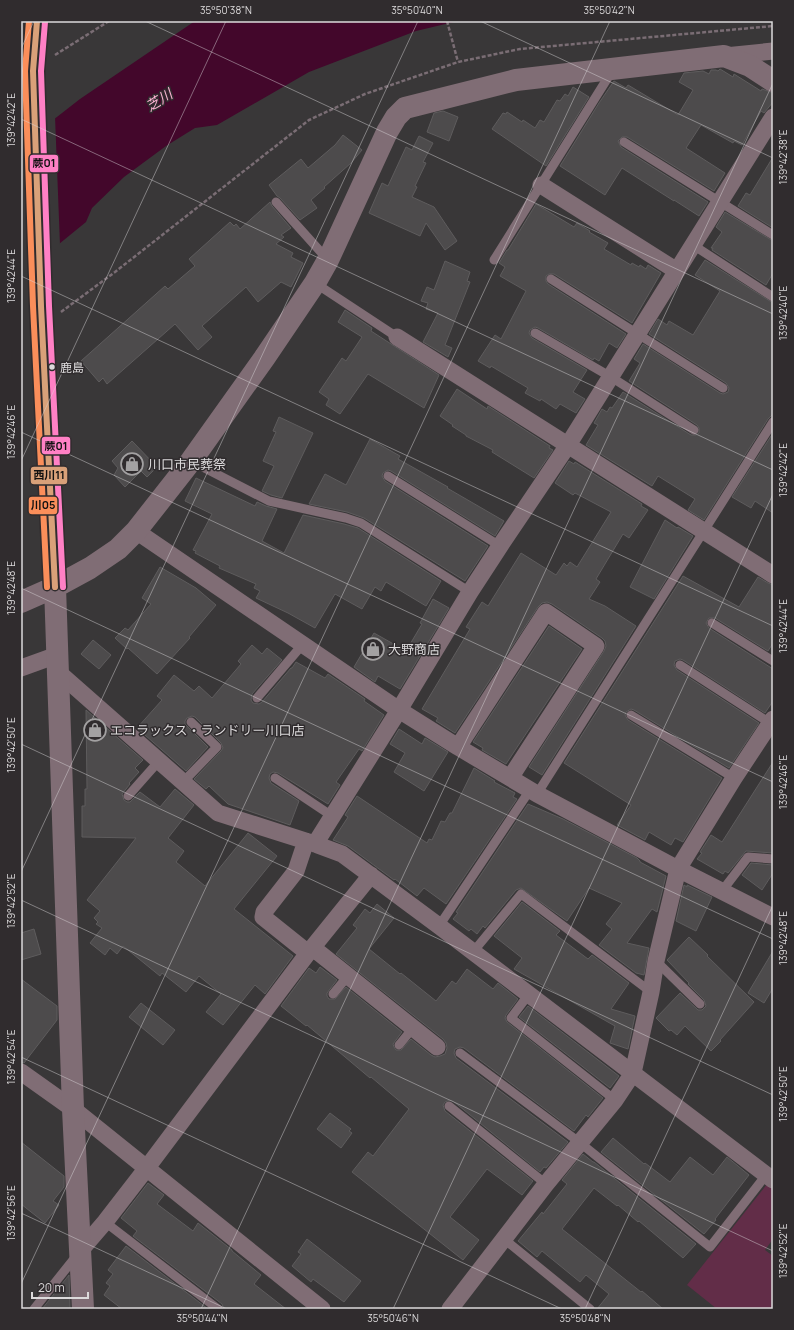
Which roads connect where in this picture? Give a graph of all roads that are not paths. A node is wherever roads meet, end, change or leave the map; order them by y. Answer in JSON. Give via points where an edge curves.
{"nodes":[{"id":1,"x":37,"y":21,"type":"edge"},
{"id":2,"x":773,"y":51,"type":"edge"},
{"id":3,"x":724,"y":56,"type":"junction"},
{"id":4,"x":614,"y":69,"type":"junction"},
{"id":5,"x":773,"y":82,"type":"edge"},
{"id":6,"x":773,"y":117,"type":"edge"},
{"id":7,"x":624,"y":142,"type":"dead end"},
{"id":8,"x":541,"y":185,"type":"junction"},
{"id":9,"x":276,"y":202,"type":"dead end"},
{"id":10,"x":719,"y":202,"type":"junction"},
{"id":11,"x":773,"y":235,"type":"edge"},
{"id":12,"x":693,"y":245,"type":"junction"},
{"id":13,"x":328,"y":260,"type":"junction"},
{"id":14,"x":494,"y":260,"type":"dead end"},
{"id":15,"x":677,"y":271,"type":"junction"},
{"id":16,"x":551,"y":279,"type":"dead end"},
{"id":17,"x":315,"y":283,"type":"junction"},
{"id":18,"x":773,"y":297,"type":"edge"},
{"id":19,"x":535,"y":333,"type":"dead end"},
{"id":20,"x":638,"y":334,"type":"junction"},
{"id":21,"x":397,"y":336,"type":"joint"},
{"id":22,"x":611,"y":377,"type":"junction"},
{"id":23,"x":723,"y":388,"type":"dead end"},
{"id":24,"x":773,"y":422,"type":"edge"},
{"id":25,"x":694,"y":430,"type":"dead end"},
{"id":26,"x":568,"y":445,"type":"junction"},
{"id":27,"x":191,"y":461,"type":"junction"},
{"id":28,"x":388,"y":476,"type":"dead end"},
{"id":29,"x":136,"y":531,"type":"junction"},
{"id":30,"x":703,"y":531,"type":"junction"},
{"id":31,"x":500,"y":546,"type":"junction"},
{"id":32,"x":773,"y":575,"type":"edge"},
{"id":33,"x":55,"y":587,"type":"junction"},
{"id":34,"x":470,"y":592,"type":"junction"},
{"id":35,"x":21,"y":602,"type":"edge"},
{"id":36,"x":712,"y":623,"type":"dead end"},
{"id":37,"x":303,"y":644,"type":"junction"},
{"id":38,"x":773,"y":661,"type":"edge"},
{"id":39,"x":57,"y":663,"type":"junction"},
{"id":40,"x":680,"y":665,"type":"dead end"},
{"id":41,"x":21,"y":668,"type":"edge"},
{"id":42,"x":257,"y":698,"type":"dead end"},
{"id":43,"x":398,"y":710,"type":"junction"},
{"id":44,"x":631,"y":715,"type":"dead end"},
{"id":45,"x":772,"y":721,"type":"edge"},
{"id":46,"x":191,"y":722,"type":"dead end"},
{"id":47,"x":458,"y":748,"type":"junction"},
{"id":48,"x":159,"y":761,"type":"junction"},
{"id":49,"x":275,"y":778,"type":"dead end"},
{"id":50,"x":510,"y":778,"type":"junction"},
{"id":51,"x":734,"y":778,"type":"junction"},
{"id":52,"x":183,"y":782,"type":"junction"},
{"id":53,"x":534,"y":792,"type":"junction"},
{"id":54,"x":128,"y":796,"type":"dead end"},
{"id":55,"x":332,"y":816,"type":"junction"},
{"id":56,"x":310,"y":842,"type":"junction"},
{"id":57,"x":773,"y":859,"type":"edge"},
{"id":58,"x":678,"y":869,"type":"junction"},
{"id":59,"x":371,"y":876,"type":"junction"},
{"id":60,"x":722,"y":891,"type":"junction"},
{"id":61,"x":773,"y":917,"type":"edge"},
{"id":62,"x":439,"y":926,"type":"junction"},
{"id":63,"x":310,"y":951,"type":"junction"},
{"id":64,"x":473,"y":952,"type":"junction"},
{"id":65,"x":656,"y":961,"type":"junction"},
{"id":66,"x":348,"y":976,"type":"junction"},
{"id":67,"x":651,"y":992,"type":"junction"},
{"id":68,"x":333,"y":994,"type":"dead end"},
{"id":69,"x":529,"y":994,"type":"junction"},
{"id":70,"x":700,"y":1004,"type":"dead end"},
{"id":71,"x":413,"y":1028,"type":"junction"},
{"id":72,"x":399,"y":1045,"type":"dead end"},
{"id":73,"x":437,"y":1047,"type":"dead end"},
{"id":74,"x":460,"y":1053,"type":"dead end"},
{"id":75,"x":21,"y":1072,"type":"edge"},
{"id":76,"x":633,"y":1073,"type":"junction"},
{"id":77,"x":615,"y":1100,"type":"junction"},
{"id":78,"x":449,"y":1106,"type":"dead end"},
{"id":79,"x":73,"y":1109,"type":"junction"},
{"id":80,"x":579,"y":1142,"type":"junction"},
{"id":81,"x":146,"y":1169,"type":"junction"},
{"id":82,"x":770,"y":1178,"type":"edge"},
{"id":83,"x":546,"y":1184,"type":"junction"},
{"id":84,"x":105,"y":1222,"type":"junction"},
{"id":85,"x":504,"y":1239,"type":"junction"},
{"id":86,"x":80,"y":1251,"type":"junction"},
{"id":87,"x":34,"y":1309,"type":"edge"},
{"id":88,"x":83,"y":1309,"type":"edge"},
{"id":89,"x":218,"y":1309,"type":"edge"},
{"id":90,"x":322,"y":1309,"type":"edge"},
{"id":91,"x":450,"y":1309,"type":"edge"},
{"id":92,"x":590,"y":1309,"type":"edge"}],
"edges":[{"from":1,"to":33,"type":"street","via":[[33,81]]},
{"from":2,"to":3,"type":"street"},
{"from":3,"to":4,"type":"street"},
{"from":3,"to":5,"type":"street","via":[[750,66]]},
{"from":4,"to":8,"type":"lane"},
{"from":4,"to":13,"type":"street","via":[[516,80],[405,108],[387,132]]},
{"from":6,"to":10,"type":"street"},
{"from":7,"to":10,"type":"lane"},
{"from":8,"to":14,"type":"lane"},
{"from":8,"to":15,"type":"street"},
{"from":9,"to":13,"type":"lane"},
{"from":10,"to":11,"type":"lane"},
{"from":10,"to":12,"type":"street"},
{"from":12,"to":15,"type":"street"},
{"from":12,"to":18,"type":"lane"},
{"from":13,"to":17,"type":"street"},
{"from":15,"to":20,"type":"street"},
{"from":16,"to":20,"type":"lane"},
{"from":17,"to":21,"type":"lane"},
{"from":17,"to":27,"type":"street"},
{"from":19,"to":22,"type":"lane"},
{"from":20,"to":22,"type":"street"},
{"from":20,"to":23,"type":"lane"},
{"from":21,"to":26,"type":"street"},
{"from":22,"to":25,"type":"lane"},
{"from":22,"to":26,"type":"street"},
{"from":24,"to":30,"type":"lane"},
{"from":26,"to":30,"type":"street"},
{"from":26,"to":31,"type":"street"},
{"from":27,"to":29,"type":"street"},
{"from":27,"to":34,"type":"lane","via":[[269,501],[361,523]]},
{"from":28,"to":31,"type":"lane"},
{"from":29,"to":33,"type":"street","via":[[118,549]]},
{"from":29,"to":37,"type":"street"},
{"from":30,"to":32,"type":"street"},
{"from":30,"to":53,"type":"lane"},
{"from":31,"to":34,"type":"street"},
{"from":33,"to":35,"type":"street"},
{"from":33,"to":39,"type":"street"},
{"from":34,"to":43,"type":"street"},
{"from":36,"to":38,"type":"lane"},
{"from":37,"to":42,"type":"lane"},
{"from":37,"to":43,"type":"street"},
{"from":39,"to":41,"type":"street"},
{"from":39,"to":48,"type":"street"},
{"from":39,"to":79,"type":"street"},
{"from":40,"to":45,"type":"lane"},
{"from":43,"to":47,"type":"street"},
{"from":43,"to":55,"type":"street"},
{"from":44,"to":51,"type":"lane"},
{"from":45,"to":51,"type":"street"},
{"from":46,"to":52,"type":"lane","via":[[217,747]]},
{"from":47,"to":50,"type":"street"},
{"from":47,"to":50,"type":"street","via":[[546,612],[596,646]]},
{"from":48,"to":52,"type":"street"},
{"from":48,"to":54,"type":"lane"},
{"from":49,"to":55,"type":"lane"},
{"from":50,"to":53,"type":"street"},
{"from":51,"to":58,"type":"street"},
{"from":52,"to":56,"type":"street","via":[[218,813]]},
{"from":53,"to":58,"type":"street"},
{"from":53,"to":62,"type":"lane"},
{"from":55,"to":56,"type":"street"},
{"from":56,"to":59,"type":"street","via":[[342,854]]},
{"from":56,"to":63,"type":"street","via":[[296,871],[264,912],[263,917]]},
{"from":57,"to":60,"type":"lane","via":[[748,857]]},
{"from":58,"to":60,"type":"street"},
{"from":58,"to":65,"type":"street"},
{"from":59,"to":62,"type":"street"},
{"from":59,"to":63,"type":"street"},
{"from":60,"to":61,"type":"street"},
{"from":62,"to":64,"type":"street"},
{"from":63,"to":66,"type":"street"},
{"from":63,"to":81,"type":"street"},
{"from":64,"to":67,"type":"lane","via":[[520,894]]},
{"from":64,"to":69,"type":"street"},
{"from":65,"to":67,"type":"street"},
{"from":65,"to":70,"type":"lane"},
{"from":66,"to":68,"type":"lane"},
{"from":66,"to":71,"type":"street"},
{"from":67,"to":76,"type":"street"},
{"from":69,"to":76,"type":"street"},
{"from":69,"to":77,"type":"lane","via":[[511,1018]]},
{"from":71,"to":72,"type":"lane"},
{"from":71,"to":73,"type":"street"},
{"from":74,"to":80,"type":"lane"},
{"from":75,"to":79,"type":"street"},
{"from":76,"to":77,"type":"street"},
{"from":76,"to":82,"type":"street"},
{"from":77,"to":80,"type":"street"},
{"from":78,"to":83,"type":"lane"},
{"from":79,"to":81,"type":"street"},
{"from":79,"to":86,"type":"street"},
{"from":80,"to":82,"type":"lane","via":[[710,1247]]},
{"from":80,"to":83,"type":"street"},
{"from":81,"to":84,"type":"street"},
{"from":81,"to":90,"type":"street"},
{"from":83,"to":85,"type":"street"},
{"from":84,"to":86,"type":"street"},
{"from":84,"to":89,"type":"lane"},
{"from":85,"to":91,"type":"street"},
{"from":85,"to":92,"type":"lane"},
{"from":86,"to":87,"type":"lane"},
{"from":86,"to":88,"type":"street"}]}
